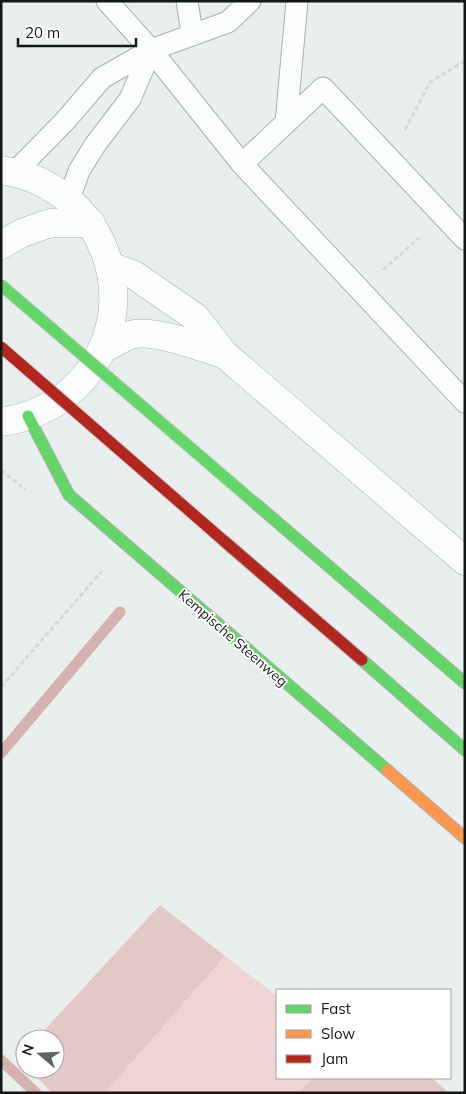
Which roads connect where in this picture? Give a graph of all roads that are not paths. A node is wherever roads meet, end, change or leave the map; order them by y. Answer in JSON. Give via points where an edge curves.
{"nodes":[{"id":1,"x":107,"y":1,"type":"edge"},
{"id":2,"x":187,"y":1,"type":"edge"},
{"id":3,"x":193,"y":1,"type":"edge"},
{"id":4,"x":250,"y":1,"type":"edge"},
{"id":5,"x":297,"y":1,"type":"edge"},
{"id":6,"x":192,"y":33,"type":"junction"},
{"id":7,"x":151,"y":50,"type":"junction"},
{"id":8,"x":286,"y":123,"type":"junction"},
{"id":9,"x":242,"y":164,"type":"junction"},
{"id":10,"x":8,"y":171,"type":"edge"},
{"id":11,"x":69,"y":199,"type":"junction"},
{"id":12,"x":91,"y":223,"type":"junction"},
{"id":13,"x":465,"y":239,"type":"edge"},
{"id":14,"x":1,"y":245,"type":"edge"},
{"id":15,"x":110,"y":266,"type":"junction"},
{"id":16,"x":1,"y":285,"type":"edge"},
{"id":17,"x":1,"y":347,"type":"edge"},
{"id":18,"x":102,"y":349,"type":"junction"},
{"id":19,"x":224,"y":354,"type":"junction"},
{"id":20,"x":465,"y":402,"type":"edge"},
{"id":21,"x":28,"y":416,"type":"junction"},
{"id":22,"x":1,"y":422,"type":"edge"},
{"id":23,"x":465,"y":561,"type":"edge"},
{"id":24,"x":465,"y":683,"type":"edge"},
{"id":25,"x":465,"y":750,"type":"edge"},
{"id":26,"x":465,"y":838,"type":"edge"}],
"edges":[{"from":1,"to":7,"type":"lane"},
{"from":2,"to":6,"type":"lane"},
{"from":3,"to":6,"type":"lane"},
{"from":4,"to":6,"type":"lane","via":[[228,22]]},
{"from":5,"to":8,"type":"lane"},
{"from":6,"to":7,"type":"lane"},
{"from":7,"to":9,"type":"lane"},
{"from":7,"to":10,"type":"lane","via":[[102,78],[65,121]]},
{"from":7,"to":11,"type":"lane","via":[[130,99],[79,171]]},
{"from":8,"to":9,"type":"lane"},
{"from":8,"to":13,"type":"lane","via":[[323,88]]},
{"from":9,"to":20,"type":"lane"},
{"from":10,"to":11,"type":"street","via":[[34,178]]},
{"from":11,"to":12,"type":"street"},
{"from":12,"to":14,"type":"street","via":[[50,223],[22,232]]},
{"from":12,"to":15,"type":"street"},
{"from":15,"to":18,"type":"street","via":[[112,311]]},
{"from":15,"to":19,"type":"street","via":[[134,275],[195,317]]},
{"from":16,"to":24,"type":"main road","bridge":true},
{"from":17,"to":25,"type":"main road","bridge":true},
{"from":18,"to":19,"type":"street","via":[[130,335],[143,333]]},
{"from":18,"to":21,"type":"street","via":[[79,383],[54,403]]},
{"from":19,"to":23,"type":"street"},
{"from":21,"to":22,"type":"street"},
{"from":21,"to":26,"type":"main road","name":"Kempische Steenweg","via":[[69,496]]}]}
